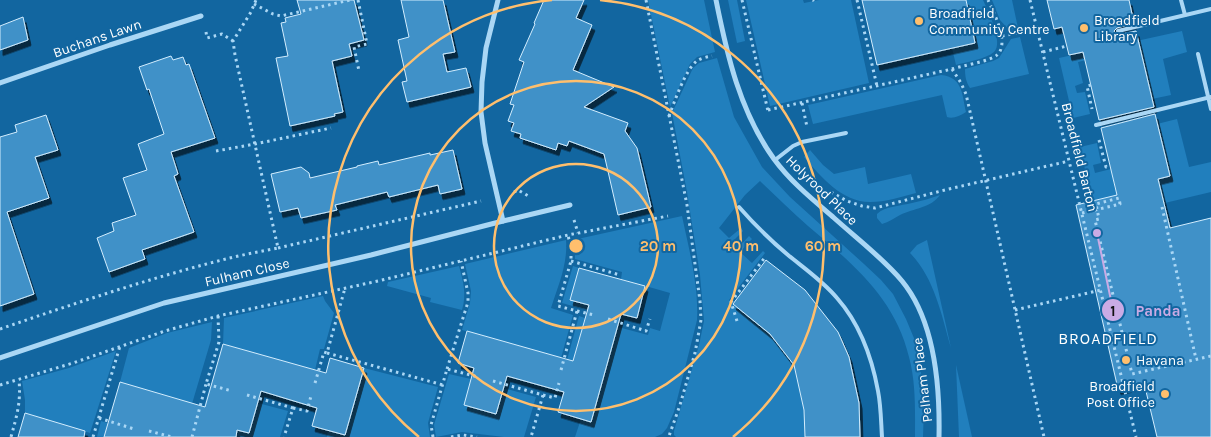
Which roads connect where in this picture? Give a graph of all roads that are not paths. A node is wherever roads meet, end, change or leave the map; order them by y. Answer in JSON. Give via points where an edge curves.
{"nodes":[{"id":1,"x":498,"y":0,"type":"edge"},
{"id":2,"x":716,"y":0,"type":"edge"},
{"id":3,"x":1181,"y":0,"type":"edge"},
{"id":4,"x":1211,"y":9,"type":"edge"},
{"id":5,"x":1185,"y":15,"type":"junction"},
{"id":6,"x":201,"y":16,"type":"road end"},
{"id":7,"x":1118,"y":31,"type":"dead end"},
{"id":8,"x":1198,"y":54,"type":"dead end"},
{"id":9,"x":0,"y":83,"type":"edge"},
{"id":10,"x":1210,"y":97,"type":"edge"},
{"id":11,"x":1211,"y":109,"type":"edge"},
{"id":12,"x":1096,"y":125,"type":"dead end"},
{"id":13,"x":846,"y":133,"type":"dead end"},
{"id":14,"x":775,"y":160,"type":"junction"},
{"id":15,"x":570,"y":205,"type":"dead end"},
{"id":16,"x":739,"y":207,"type":"dead end"},
{"id":17,"x":503,"y":221,"type":"junction"},
{"id":18,"x":870,"y":250,"type":"joint"},
{"id":19,"x":0,"y":358,"type":"edge"},
{"id":20,"x":882,"y":437,"type":"edge"},
{"id":21,"x":939,"y":437,"type":"edge"}],
"edges":[{"from":1,"to":17,"type":"street","via":[[486,48],[481,112]]},
{"from":2,"to":14,"type":"street","name":"Holyrood Place","via":[[738,89],[748,116]]},
{"from":3,"to":5,"type":"lane"},
{"from":4,"to":5,"type":"lane"},
{"from":5,"to":7,"type":"lane"},
{"from":6,"to":9,"type":"street","name":"Buchans Lawn"},
{"from":8,"to":10,"type":"lane"},
{"from":10,"to":11,"type":"lane"},
{"from":10,"to":12,"type":"lane"},
{"from":13,"to":14,"type":"lane","via":[[793,146]]},
{"from":14,"to":18,"type":"street","name":"Holyrood Place","via":[[796,184]]},
{"from":15,"to":17,"type":"street","name":"Fulham Close"},
{"from":16,"to":20,"type":"lane","via":[[758,228],[837,297],[856,325],[870,358],[879,392]]},
{"from":17,"to":19,"type":"street","name":"Fulham Close","via":[[164,303]]},
{"from":18,"to":21,"type":"street","name":"Pelham Place","via":[[903,282],[927,328],[938,394]]}]}
